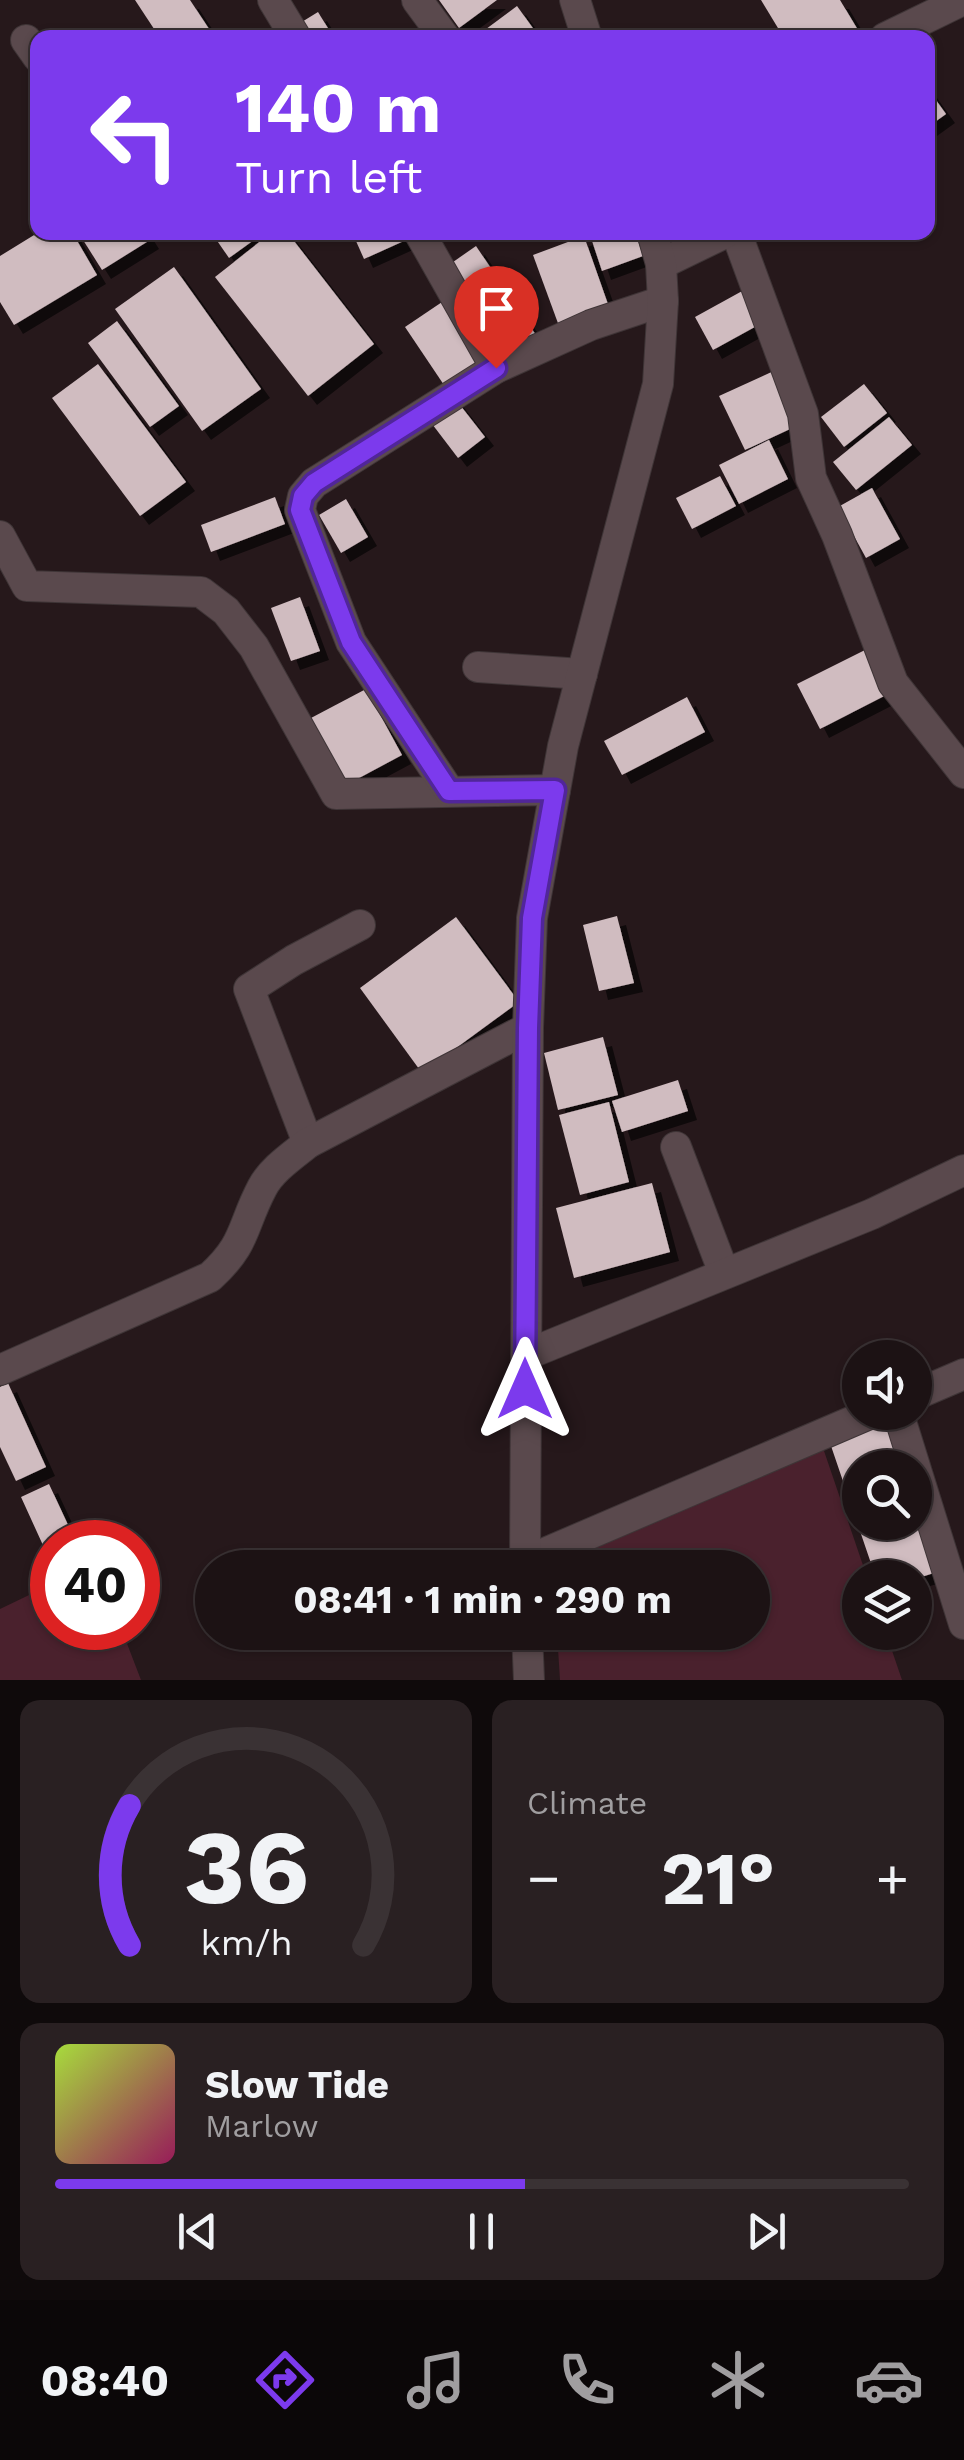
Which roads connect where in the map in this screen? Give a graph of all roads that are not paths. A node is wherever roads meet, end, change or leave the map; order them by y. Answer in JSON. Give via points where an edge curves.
{"nodes":[{"id":1,"x":273,"y":0,"type":"edge"},
{"id":2,"x":417,"y":0,"type":"edge"},
{"id":3,"x":575,"y":0,"type":"edge"},
{"id":4,"x":962,"y":0,"type":"edge"},
{"id":5,"x":291,"y":30,"type":"edge"},
{"id":6,"x":439,"y":30,"type":"edge"},
{"id":7,"x":584,"y":30,"type":"edge"},
{"id":8,"x":901,"y":30,"type":"edge"},
{"id":9,"x":424,"y":240,"type":"edge"},
{"id":10,"x":654,"y":240,"type":"edge"},
{"id":11,"x":711,"y":240,"type":"edge"},
{"id":12,"x":739,"y":240,"type":"edge"},
{"id":13,"x":662,"y":264,"type":"junction"},
{"id":14,"x":663,"y":301,"type":"junction"},
{"id":15,"x":496,"y":368,"type":"junction"},
{"id":16,"x":0,"y":536,"type":"edge"},
{"id":17,"x":478,"y":667,"type":"dead end"},
{"id":18,"x":582,"y":674,"type":"junction"},
{"id":19,"x":964,"y":773,"type":"edge"},
{"id":20,"x":555,"y":790,"type":"junction"},
{"id":21,"x":449,"y":791,"type":"junction"},
{"id":22,"x":360,"y":925,"type":"dead end"},
{"id":23,"x":528,"y":1028,"type":"junction"},
{"id":24,"x":308,"y":1143,"type":"junction"},
{"id":25,"x":676,"y":1147,"type":"dead end"},
{"id":26,"x":964,"y":1170,"type":"edge"},
{"id":27,"x":724,"y":1274,"type":"junction"},
{"id":28,"x":526,"y":1354,"type":"junction"},
{"id":29,"x":0,"y":1370,"type":"edge"},
{"id":30,"x":964,"y":1374,"type":"edge"},
{"id":31,"x":932,"y":1388,"type":"edge"},
{"id":32,"x":842,"y":1426,"type":"edge"},
{"id":33,"x":904,"y":1430,"type":"edge"},
{"id":34,"x":524,"y":1550,"type":"edge"},
{"id":35,"x":558,"y":1550,"type":"edge"},
{"id":36,"x":964,"y":1624,"type":"edge"},
{"id":37,"x":528,"y":1650,"type":"edge"},
{"id":38,"x":529,"y":1680,"type":"edge"}],
"edges":[{"from":1,"to":5,"type":"street"},
{"from":2,"to":6,"type":"street"},
{"from":3,"to":7,"type":"street"},
{"from":4,"to":8,"type":"street"},
{"from":9,"to":15,"type":"street"},
{"from":10,"to":13,"type":"street"},
{"from":11,"to":13,"type":"street"},
{"from":12,"to":19,"type":"street","via":[[803,414],[811,478],[893,683]]},
{"from":13,"to":14,"type":"street"},
{"from":14,"to":15,"type":"street","via":[[591,324]]},
{"from":14,"to":18,"type":"street","via":[[658,384]]},
{"from":15,"to":21,"type":"street","via":[[314,483],[300,510],[351,642]]},
{"from":16,"to":21,"type":"street","via":[[28,586],[201,592],[226,611],[336,794]]},
{"from":17,"to":18,"type":"street"},
{"from":18,"to":20,"type":"street"},
{"from":20,"to":21,"type":"street"},
{"from":20,"to":23,"type":"street","via":[[532,918]]},
{"from":22,"to":24,"type":"street","via":[[249,989]]},
{"from":23,"to":24,"type":"street"},
{"from":23,"to":28,"type":"street"},
{"from":24,"to":29,"type":"street","via":[[263,1186],[232,1256],[210,1276]]},
{"from":25,"to":27,"type":"street"},
{"from":26,"to":27,"type":"street"},
{"from":27,"to":28,"type":"street"},
{"from":28,"to":34,"type":"street"},
{"from":30,"to":31,"type":"street"},
{"from":32,"to":35,"type":"street"},
{"from":33,"to":36,"type":"street"},
{"from":37,"to":38,"type":"street"}]}
